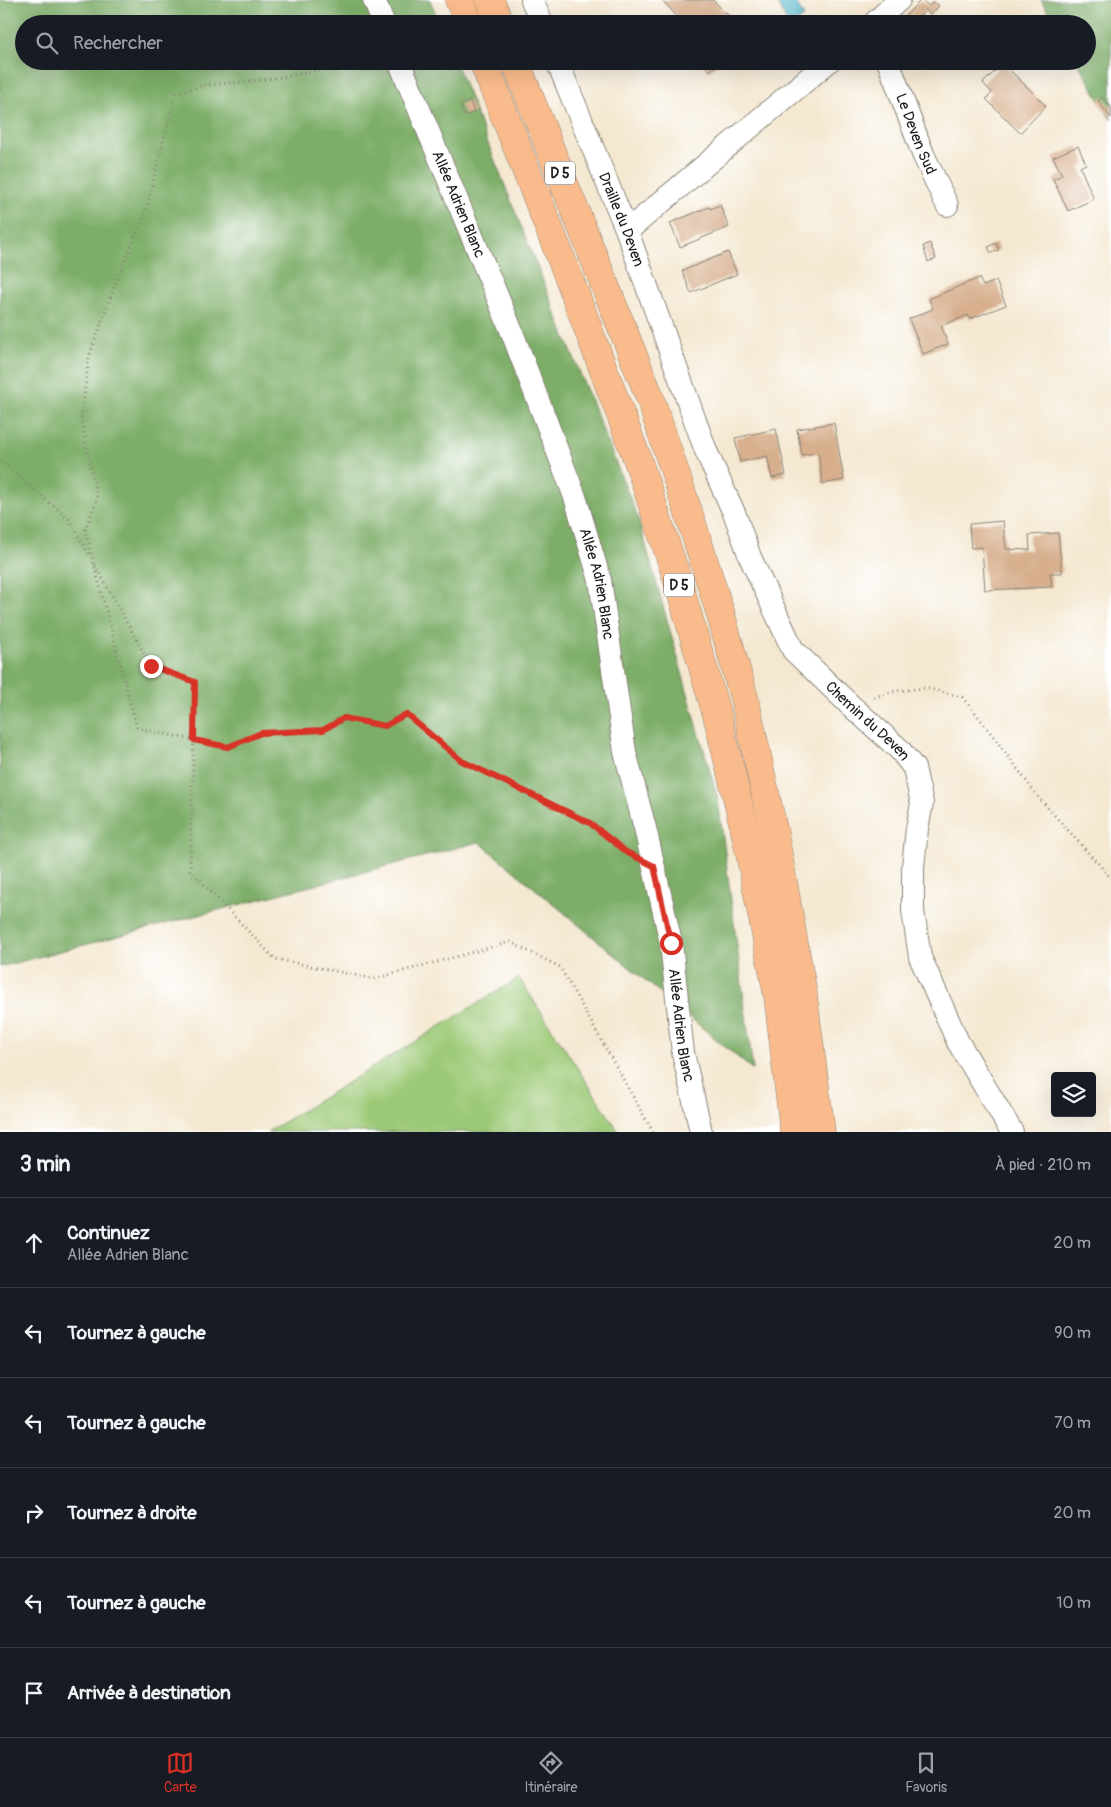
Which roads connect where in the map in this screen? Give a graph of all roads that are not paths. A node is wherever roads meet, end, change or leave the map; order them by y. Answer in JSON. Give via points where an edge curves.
{"nodes":[{"id":1,"x":374,"y":0,"type":"edge"},
{"id":2,"x":459,"y":0,"type":"edge"},
{"id":3,"x":490,"y":0,"type":"edge"},
{"id":4,"x":532,"y":0,"type":"edge"},
{"id":5,"x":899,"y":0,"type":"edge"},
{"id":6,"x":380,"y":15,"type":"edge"},
{"id":7,"x":465,"y":15,"type":"edge"},
{"id":8,"x":496,"y":15,"type":"edge"},
{"id":9,"x":538,"y":15,"type":"edge"},
{"id":10,"x":883,"y":15,"type":"edge"},
{"id":11,"x":403,"y":70,"type":"edge"},
{"id":12,"x":487,"y":70,"type":"edge"},
{"id":13,"x":519,"y":70,"type":"edge"},
{"id":14,"x":561,"y":70,"type":"edge"},
{"id":15,"x":818,"y":70,"type":"edge"},
{"id":16,"x":891,"y":70,"type":"edge"},
{"id":17,"x":947,"y":205,"type":"dead end"},
{"id":18,"x":627,"y":230,"type":"junction"},
{"id":19,"x":682,"y":380,"type":"joint"},
{"id":20,"x":701,"y":1132,"type":"edge"},
{"id":21,"x":794,"y":1132,"type":"edge"},
{"id":22,"x":821,"y":1132,"type":"edge"},
{"id":23,"x":1012,"y":1132,"type":"edge"}],
"edges":[{"from":1,"to":6,"type":"street"},
{"from":2,"to":7,"type":"main road"},
{"from":3,"to":8,"type":"main road"},
{"from":4,"to":9,"type":"street"},
{"from":5,"to":10,"type":"street"},
{"from":11,"to":20,"type":"street","name":"Allée Adrien Blanc","via":[[510,326],[575,497],[600,580],[625,752],[646,828],[671,943],[683,1053]]},
{"from":12,"to":21,"type":"main road","number":"D 5","via":[[637,458],[718,719],[747,839],[778,996]]},
{"from":13,"to":22,"type":"main road","number":"D 5","via":[[649,395],[721,615],[746,705],[775,838],[802,988]]},
{"from":14,"to":18,"type":"street","name":"Draille du Deven"},
{"from":15,"to":18,"type":"street"},
{"from":16,"to":17,"type":"street","name":"Le Deven Sud","via":[[923,154]]},
{"from":18,"to":19,"type":"street","name":"Draille du Deven"},
{"from":19,"to":23,"type":"street","name":"Chemin du Deven","via":[[706,451],[793,650],[899,749],[914,768],[922,803],[913,876],[913,911],[920,957],[958,1042]]}]}
